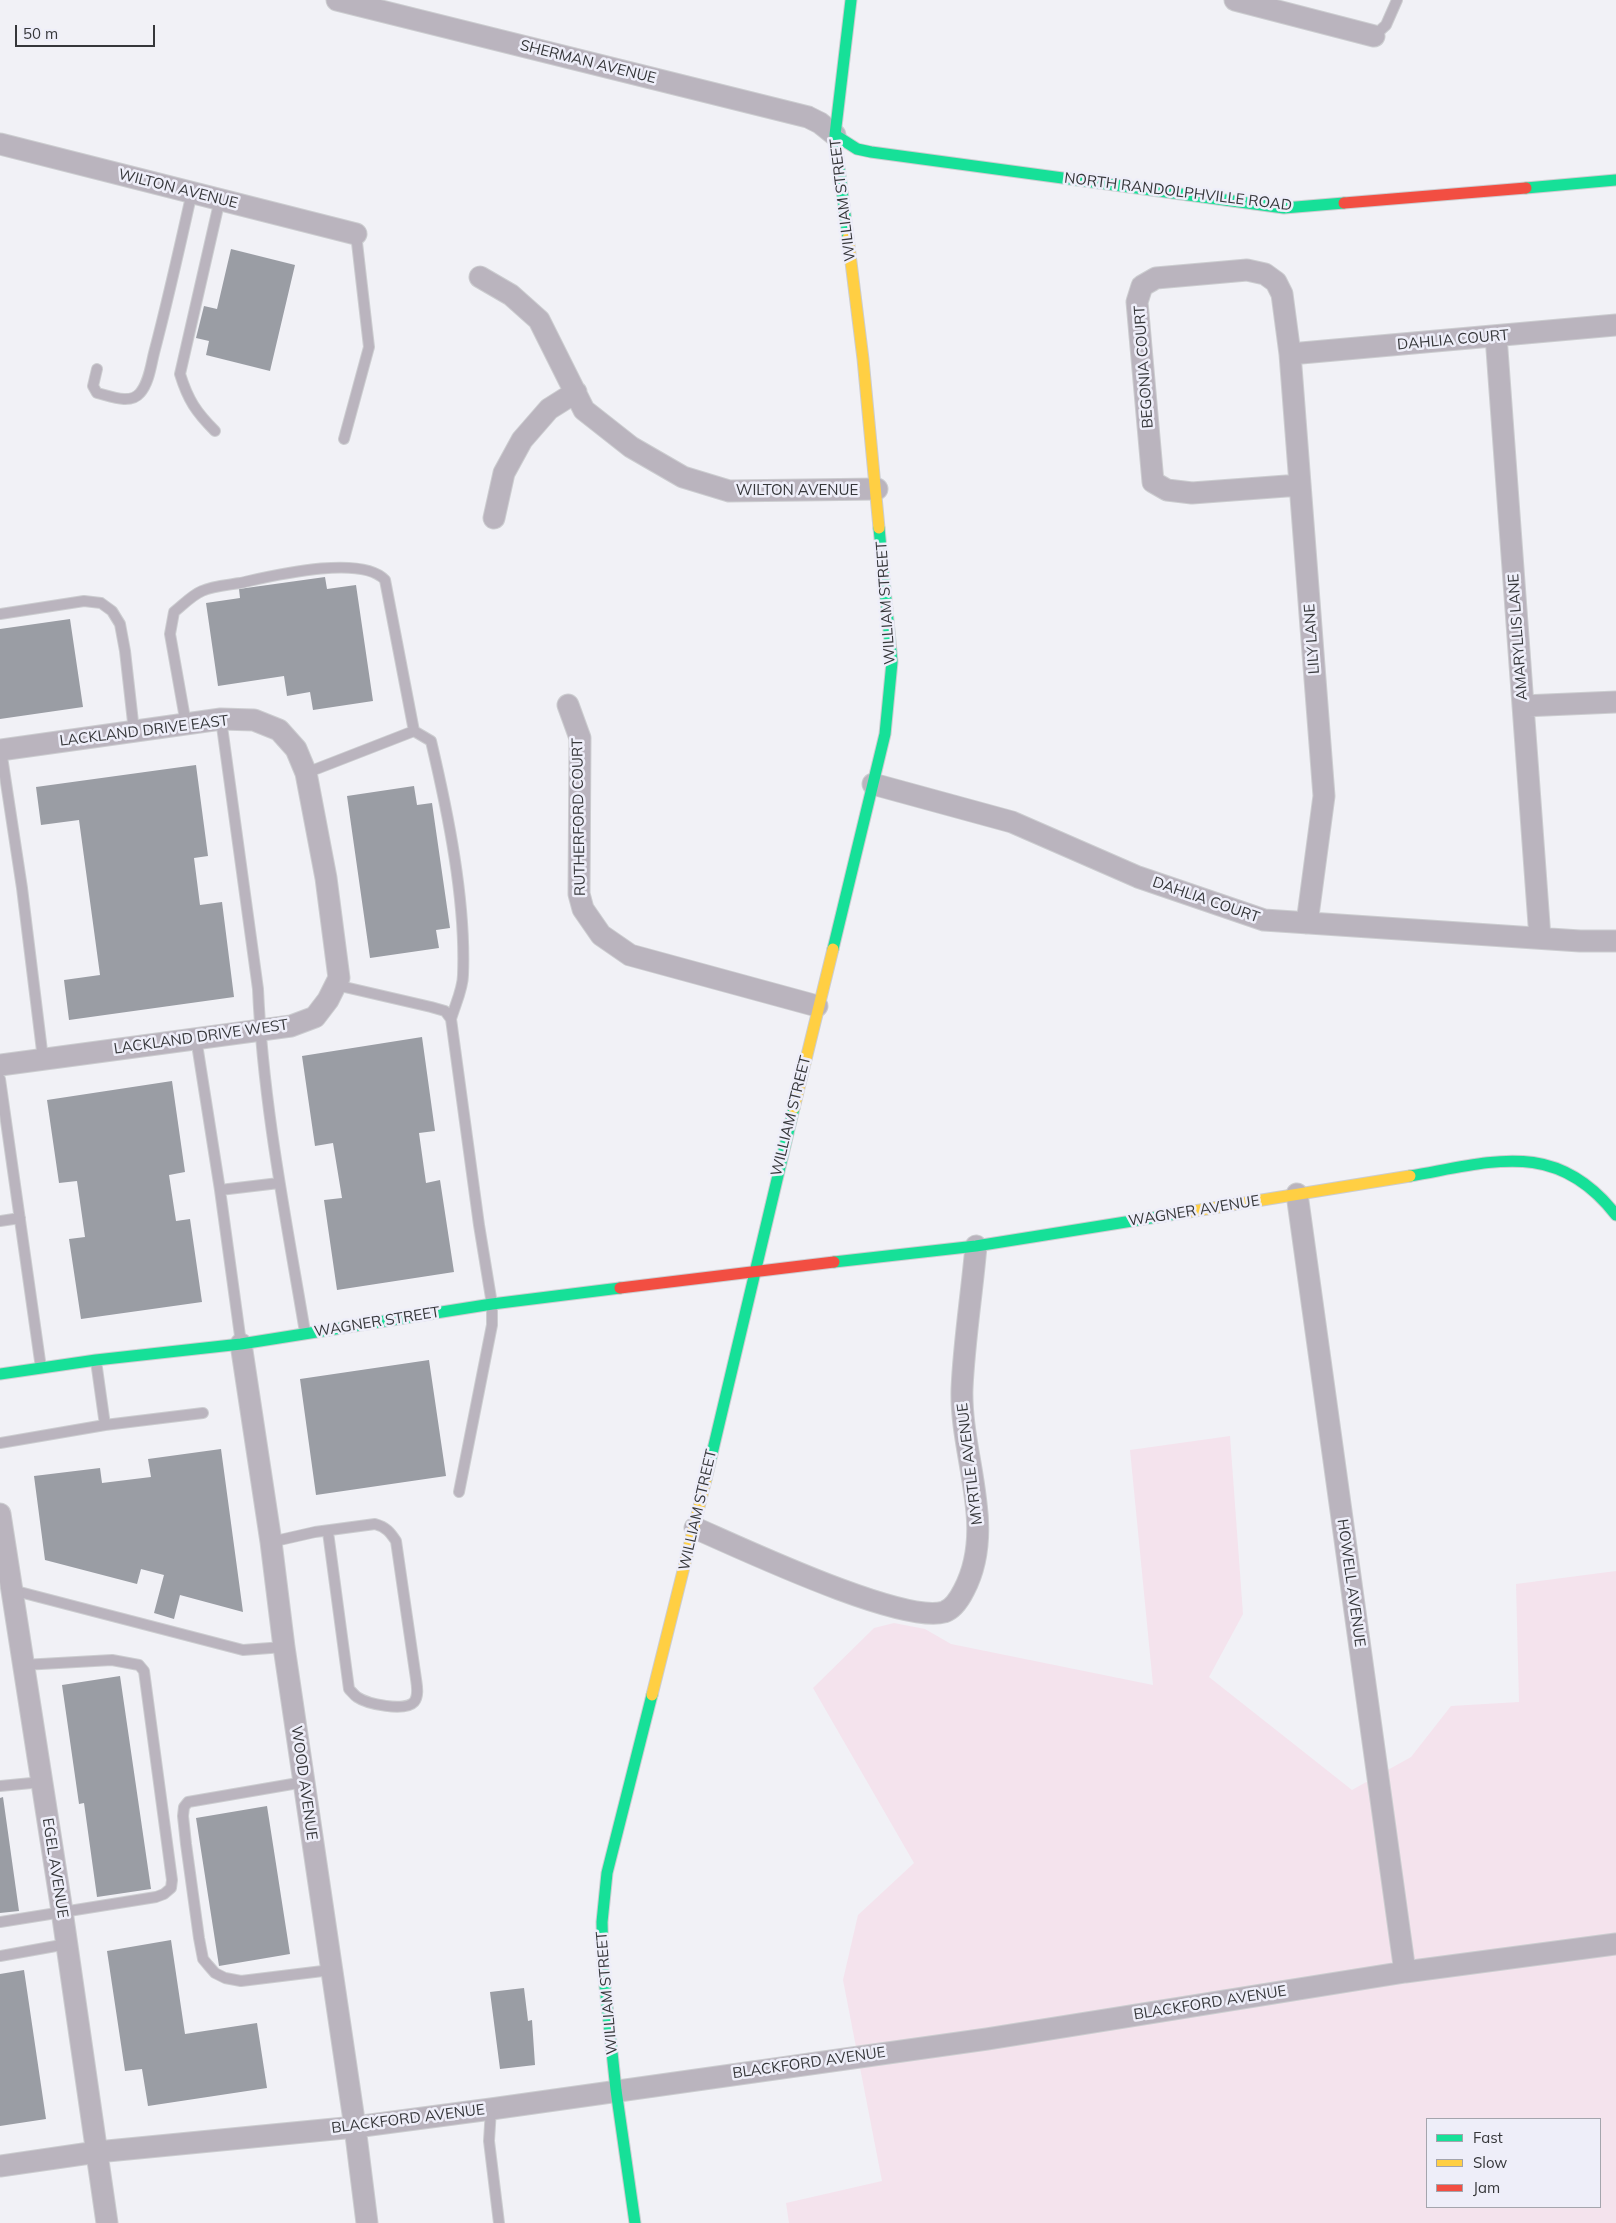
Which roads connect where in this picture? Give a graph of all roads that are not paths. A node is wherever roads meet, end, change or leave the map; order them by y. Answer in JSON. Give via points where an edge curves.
{"nodes":[{"id":1,"x":337,"y":0,"type":"edge"},
{"id":2,"x":851,"y":0,"type":"edge"},
{"id":3,"x":1235,"y":0,"type":"edge"},
{"id":4,"x":1397,"y":0,"type":"edge"},
{"id":5,"x":1374,"y":36,"type":"joint"},
{"id":6,"x":834,"y":135,"type":"junction"},
{"id":7,"x":0,"y":144,"type":"edge"},
{"id":8,"x":1616,"y":180,"type":"edge"},
{"id":9,"x":192,"y":192,"type":"junction"},
{"id":10,"x":220,"y":199,"type":"junction"},
{"id":11,"x":356,"y":234,"type":"joint"},
{"id":12,"x":480,"y":277,"type":"dead end"},
{"id":13,"x":1616,"y":325,"type":"edge"},
{"id":14,"x":1496,"y":336,"type":"junction"},
{"id":15,"x":1290,"y":354,"type":"junction"},
{"id":16,"x":96,"y":369,"type":"dead end"},
{"id":17,"x":576,"y":392,"type":"junction"},
{"id":18,"x":215,"y":430,"type":"dead end"},
{"id":19,"x":344,"y":439,"type":"dead end"},
{"id":20,"x":1300,"y":485,"type":"junction"},
{"id":21,"x":877,"y":490,"type":"junction"},
{"id":22,"x":494,"y":518,"type":"dead end"},
{"id":23,"x":0,"y":614,"type":"edge"},
{"id":24,"x":1616,"y":702,"type":"edge"},
{"id":25,"x":568,"y":705,"type":"dead end"},
{"id":26,"x":1524,"y":706,"type":"junction"},
{"id":27,"x":222,"y":719,"type":"junction"},
{"id":28,"x":186,"y":724,"type":"junction"},
{"id":29,"x":134,"y":731,"type":"junction"},
{"id":30,"x":414,"y":731,"type":"junction"},
{"id":31,"x":0,"y":750,"type":"edge"},
{"id":32,"x":306,"y":773,"type":"junction"},
{"id":33,"x":873,"y":784,"type":"junction"},
{"id":34,"x":326,"y":878,"type":"joint"},
{"id":35,"x":1307,"y":923,"type":"junction"},
{"id":36,"x":1540,"y":938,"type":"junction"},
{"id":37,"x":1616,"y":941,"type":"edge"},
{"id":38,"x":336,"y":985,"type":"junction"},
{"id":39,"x":817,"y":1006,"type":"junction"},
{"id":40,"x":452,"y":1019,"type":"junction"},
{"id":41,"x":260,"y":1030,"type":"junction"},
{"id":42,"x":196,"y":1038,"type":"junction"},
{"id":43,"x":43,"y":1059,"type":"junction"},
{"id":44,"x":0,"y":1065,"type":"edge"},
{"id":45,"x":0,"y":1079,"type":"edge"},
{"id":46,"x":280,"y":1183,"type":"junction"},
{"id":47,"x":220,"y":1190,"type":"junction"},
{"id":48,"x":1297,"y":1194,"type":"junction"},
{"id":49,"x":1616,"y":1215,"type":"edge"},
{"id":50,"x":20,"y":1218,"type":"junction"},
{"id":51,"x":0,"y":1221,"type":"edge"},
{"id":52,"x":976,"y":1246,"type":"junction"},
{"id":53,"x":754,"y":1271,"type":"junction"},
{"id":54,"x":492,"y":1304,"type":"junction"},
{"id":55,"x":305,"y":1333,"type":"junction"},
{"id":56,"x":241,"y":1344,"type":"junction"},
{"id":57,"x":96,"y":1360,"type":"junction"},
{"id":58,"x":41,"y":1368,"type":"junction"},
{"id":59,"x":0,"y":1374,"type":"edge"},
{"id":60,"x":203,"y":1413,"type":"dead end"},
{"id":61,"x":105,"y":1426,"type":"junction"},
{"id":62,"x":0,"y":1443,"type":"edge"},
{"id":63,"x":459,"y":1492,"type":"dead end"},
{"id":64,"x":0,"y":1514,"type":"edge"},
{"id":65,"x":694,"y":1528,"type":"junction"},
{"id":66,"x":328,"y":1532,"type":"junction"},
{"id":67,"x":271,"y":1542,"type":"junction"},
{"id":68,"x":8,"y":1581,"type":"edge"},
{"id":69,"x":284,"y":1647,"type":"junction"},
{"id":70,"x":23,"y":1665,"type":"junction"},
{"id":71,"x":42,"y":1782,"type":"junction"},
{"id":72,"x":304,"y":1782,"type":"junction"},
{"id":73,"x":0,"y":1786,"type":"edge"},
{"id":74,"x":62,"y":1911,"type":"junction"},
{"id":75,"x":0,"y":1922,"type":"edge"},
{"id":76,"x":67,"y":1944,"type":"junction"},
{"id":77,"x":1616,"y":1944,"type":"edge"},
{"id":78,"x":0,"y":1956,"type":"edge"},
{"id":79,"x":332,"y":1970,"type":"junction"},
{"id":80,"x":1405,"y":1972,"type":"junction"},
{"id":81,"x":616,"y":2090,"type":"junction"},
{"id":82,"x":491,"y":2109,"type":"junction"},
{"id":83,"x":355,"y":2127,"type":"junction"},
{"id":84,"x":97,"y":2152,"type":"junction"},
{"id":85,"x":0,"y":2166,"type":"edge"},
{"id":86,"x":107,"y":2223,"type":"edge"},
{"id":87,"x":367,"y":2223,"type":"edge"},
{"id":88,"x":499,"y":2223,"type":"edge"},
{"id":89,"x":635,"y":2223,"type":"edge"}],
"edges":[{"from":1,"to":6,"type":"street","name":"SHERMAN AVENUE","via":[[808,117]]},
{"from":2,"to":6,"type":"street","name":"WILLIAM STREET"},
{"from":3,"to":5,"type":"street"},
{"from":4,"to":5,"type":"lane","via":[[1386,25]]},
{"from":6,"to":8,"type":"street","name":"NORTH RANDOLPHVILLE ROAD","via":[[857,149],[871,152],[1284,208]]},
{"from":6,"to":21,"type":"street","name":"WILLIAM STREET"},
{"from":7,"to":9,"type":"street","name":"WILTON AVENUE"},
{"from":9,"to":10,"type":"street","name":"WILTON AVENUE"},
{"from":9,"to":16,"type":"lane","via":[[156,344],[141,392],[132,399],[97,393],[93,386]]},
{"from":10,"to":11,"type":"street","name":"WILTON AVENUE"},
{"from":10,"to":18,"type":"lane","via":[[180,374],[197,413]]},
{"from":11,"to":19,"type":"lane","via":[[369,348]]},
{"from":12,"to":17,"type":"street","name":"WILTON AVENUE","via":[[511,295],[539,320]]},
{"from":13,"to":14,"type":"street","name":"DAHLIA COURT"},
{"from":14,"to":15,"type":"street","name":"DAHLIA COURT"},
{"from":14,"to":26,"type":"street","name":"AMARYLLIS LANE"},
{"from":15,"to":20,"type":"street","name":"LILY LANE"},
{"from":15,"to":20,"type":"street","name":"BEGONIA COURT","via":[[1282,294],[1276,282],[1266,274],[1247,270],[1156,278],[1142,286],[1137,302],[1153,482],[1168,490],[1192,493]]},
{"from":17,"to":21,"type":"street","name":"WILTON AVENUE","via":[[584,410],[631,447],[683,477],[729,491]]},
{"from":17,"to":22,"type":"street","via":[[549,409],[522,440],[504,473]]},
{"from":20,"to":35,"type":"street","name":"LILY LANE","via":[[1324,796]]},
{"from":21,"to":33,"type":"street","name":"WILLIAM STREET","via":[[892,662],[884,734]]},
{"from":23,"to":29,"type":"lane","via":[[84,601],[101,603],[112,611],[120,624],[125,651]]},
{"from":24,"to":26,"type":"street"},
{"from":25,"to":39,"type":"street","name":"RUTHERFORD COURT","via":[[580,738],[579,894],[583,909],[600,935],[630,955]]},
{"from":26,"to":36,"type":"street","name":"AMARYLLIS LANE"},
{"from":27,"to":28,"type":"street","name":"LACKLAND DRIVE EAST"},
{"from":27,"to":32,"type":"street","name":"LACKLAND DRIVE EAST","via":[[254,720],[278,730],[296,749]]},
{"from":27,"to":41,"type":"lane","via":[[258,989]]},
{"from":28,"to":29,"type":"street","name":"LACKLAND DRIVE EAST"},
{"from":28,"to":30,"type":"lane","via":[[170,634],[174,612],[202,590],[332,568],[366,569],[385,580]]},
{"from":29,"to":31,"type":"street","name":"LACKLAND DRIVE EAST"},
{"from":30,"to":32,"type":"lane"},
{"from":30,"to":40,"type":"lane","via":[[431,741],[460,898],[463,976]]},
{"from":31,"to":43,"type":"lane","via":[[22,888]]},
{"from":32,"to":34,"type":"street","name":"LACKLAND DRIVE EAST"},
{"from":33,"to":35,"type":"street","name":"DAHLIA COURT","via":[[1012,822],[1138,877],[1264,920]]},
{"from":33,"to":39,"type":"street","name":"WILLIAM STREET"},
{"from":34,"to":38,"type":"street","name":"LACKLAND DRIVE WEST","via":[[339,978]]},
{"from":35,"to":36,"type":"street","name":"DAHLIA COURT"},
{"from":36,"to":37,"type":"street","name":"DAHLIA COURT"},
{"from":38,"to":40,"type":"lane","via":[[445,1011]]},
{"from":38,"to":41,"type":"street","name":"LACKLAND DRIVE WEST","via":[[315,1017],[291,1026]]},
{"from":39,"to":53,"type":"street","name":"WILLIAM STREET"},
{"from":40,"to":54,"type":"lane"},
{"from":41,"to":42,"type":"street","name":"LACKLAND DRIVE WEST"},
{"from":41,"to":46,"type":"lane"},
{"from":42,"to":43,"type":"street","name":"LACKLAND DRIVE WEST"},
{"from":42,"to":47,"type":"lane"},
{"from":43,"to":44,"type":"street","name":"LACKLAND DRIVE WEST"},
{"from":45,"to":50,"type":"lane"},
{"from":46,"to":47,"type":"lane"},
{"from":46,"to":55,"type":"lane"},
{"from":47,"to":56,"type":"lane"},
{"from":48,"to":49,"type":"street","name":"WAGNER AVENUE","via":[[1524,1160],[1557,1168],[1592,1190]]},
{"from":48,"to":52,"type":"street","name":"WAGNER AVENUE"},
{"from":48,"to":80,"type":"street","name":"HOWELL AVENUE"},
{"from":50,"to":51,"type":"lane"},
{"from":50,"to":58,"type":"lane"},
{"from":52,"to":53,"type":"street","name":"WAGNER AVENUE"},
{"from":52,"to":65,"type":"street","name":"MYRTLE AVENUE","via":[[962,1389],[963,1422],[979,1538],[971,1577],[954,1605],[945,1612],[911,1610],[868,1599]]},
{"from":53,"to":54,"type":"street","name":"WAGNER STREET"},
{"from":53,"to":65,"type":"street","name":"WILLIAM STREET"},
{"from":54,"to":55,"type":"street","name":"WAGNER STREET"},
{"from":54,"to":63,"type":"lane","via":[[492,1325]]},
{"from":55,"to":56,"type":"street","name":"WAGNER STREET"},
{"from":56,"to":57,"type":"street","name":"WAGNER STREET"},
{"from":56,"to":67,"type":"street","name":"WOOD AVENUE"},
{"from":57,"to":58,"type":"street","name":"WAGNER STREET"},
{"from":57,"to":61,"type":"lane"},
{"from":58,"to":59,"type":"street","name":"WAGNER STREET"},
{"from":60,"to":61,"type":"lane"},
{"from":61,"to":62,"type":"lane"},
{"from":64,"to":68,"type":"street","name":"EGEL AVENUE"},
{"from":65,"to":81,"type":"street","name":"WILLIAM STREET","via":[[607,1874],[602,1922],[603,1967]]},
{"from":66,"to":66,"type":"lane","via":[[375,1524],[384,1526],[396,1541],[418,1694],[409,1705],[393,1708],[358,1698],[349,1689]]},
{"from":66,"to":67,"type":"lane"},
{"from":67,"to":69,"type":"street","name":"WOOD AVENUE"},
{"from":68,"to":69,"type":"lane","via":[[243,1650]]},
{"from":68,"to":70,"type":"street","name":"EGEL AVENUE"},
{"from":69,"to":72,"type":"street","name":"WOOD AVENUE"},
{"from":70,"to":71,"type":"street","name":"EGEL AVENUE"},
{"from":70,"to":74,"type":"lane","via":[[127,1661],[139,1665],[146,1683],[171,1888],[156,1897]]},
{"from":71,"to":73,"type":"lane"},
{"from":71,"to":74,"type":"street","name":"EGEL AVENUE"},
{"from":72,"to":79,"type":"street","name":"WOOD AVENUE"},
{"from":72,"to":79,"type":"lane","via":[[188,1802],[184,1807],[199,1938],[203,1959],[215,1973],[225,1978],[240,1981]]},
{"from":74,"to":75,"type":"lane"},
{"from":74,"to":76,"type":"street","name":"EGEL AVENUE"},
{"from":76,"to":78,"type":"lane"},
{"from":76,"to":84,"type":"street","name":"EGEL AVENUE"},
{"from":77,"to":80,"type":"street","name":"BLACKFORD AVENUE"},
{"from":79,"to":83,"type":"street","name":"WOOD AVENUE"},
{"from":80,"to":81,"type":"street","name":"BLACKFORD AVENUE","via":[[996,2037]]},
{"from":81,"to":82,"type":"street","name":"BLACKFORD AVENUE"},
{"from":81,"to":89,"type":"street","name":"WILLIAM STREET"},
{"from":82,"to":83,"type":"street","name":"BLACKFORD AVENUE"},
{"from":82,"to":88,"type":"lane","via":[[488,2141]]},
{"from":83,"to":84,"type":"street","name":"BLACKFORD AVENUE"},
{"from":83,"to":87,"type":"street","name":"WOOD AVENUE"},
{"from":84,"to":85,"type":"street","name":"BLACKFORD AVENUE"},
{"from":84,"to":86,"type":"street","name":"EGEL AVENUE"}]}
